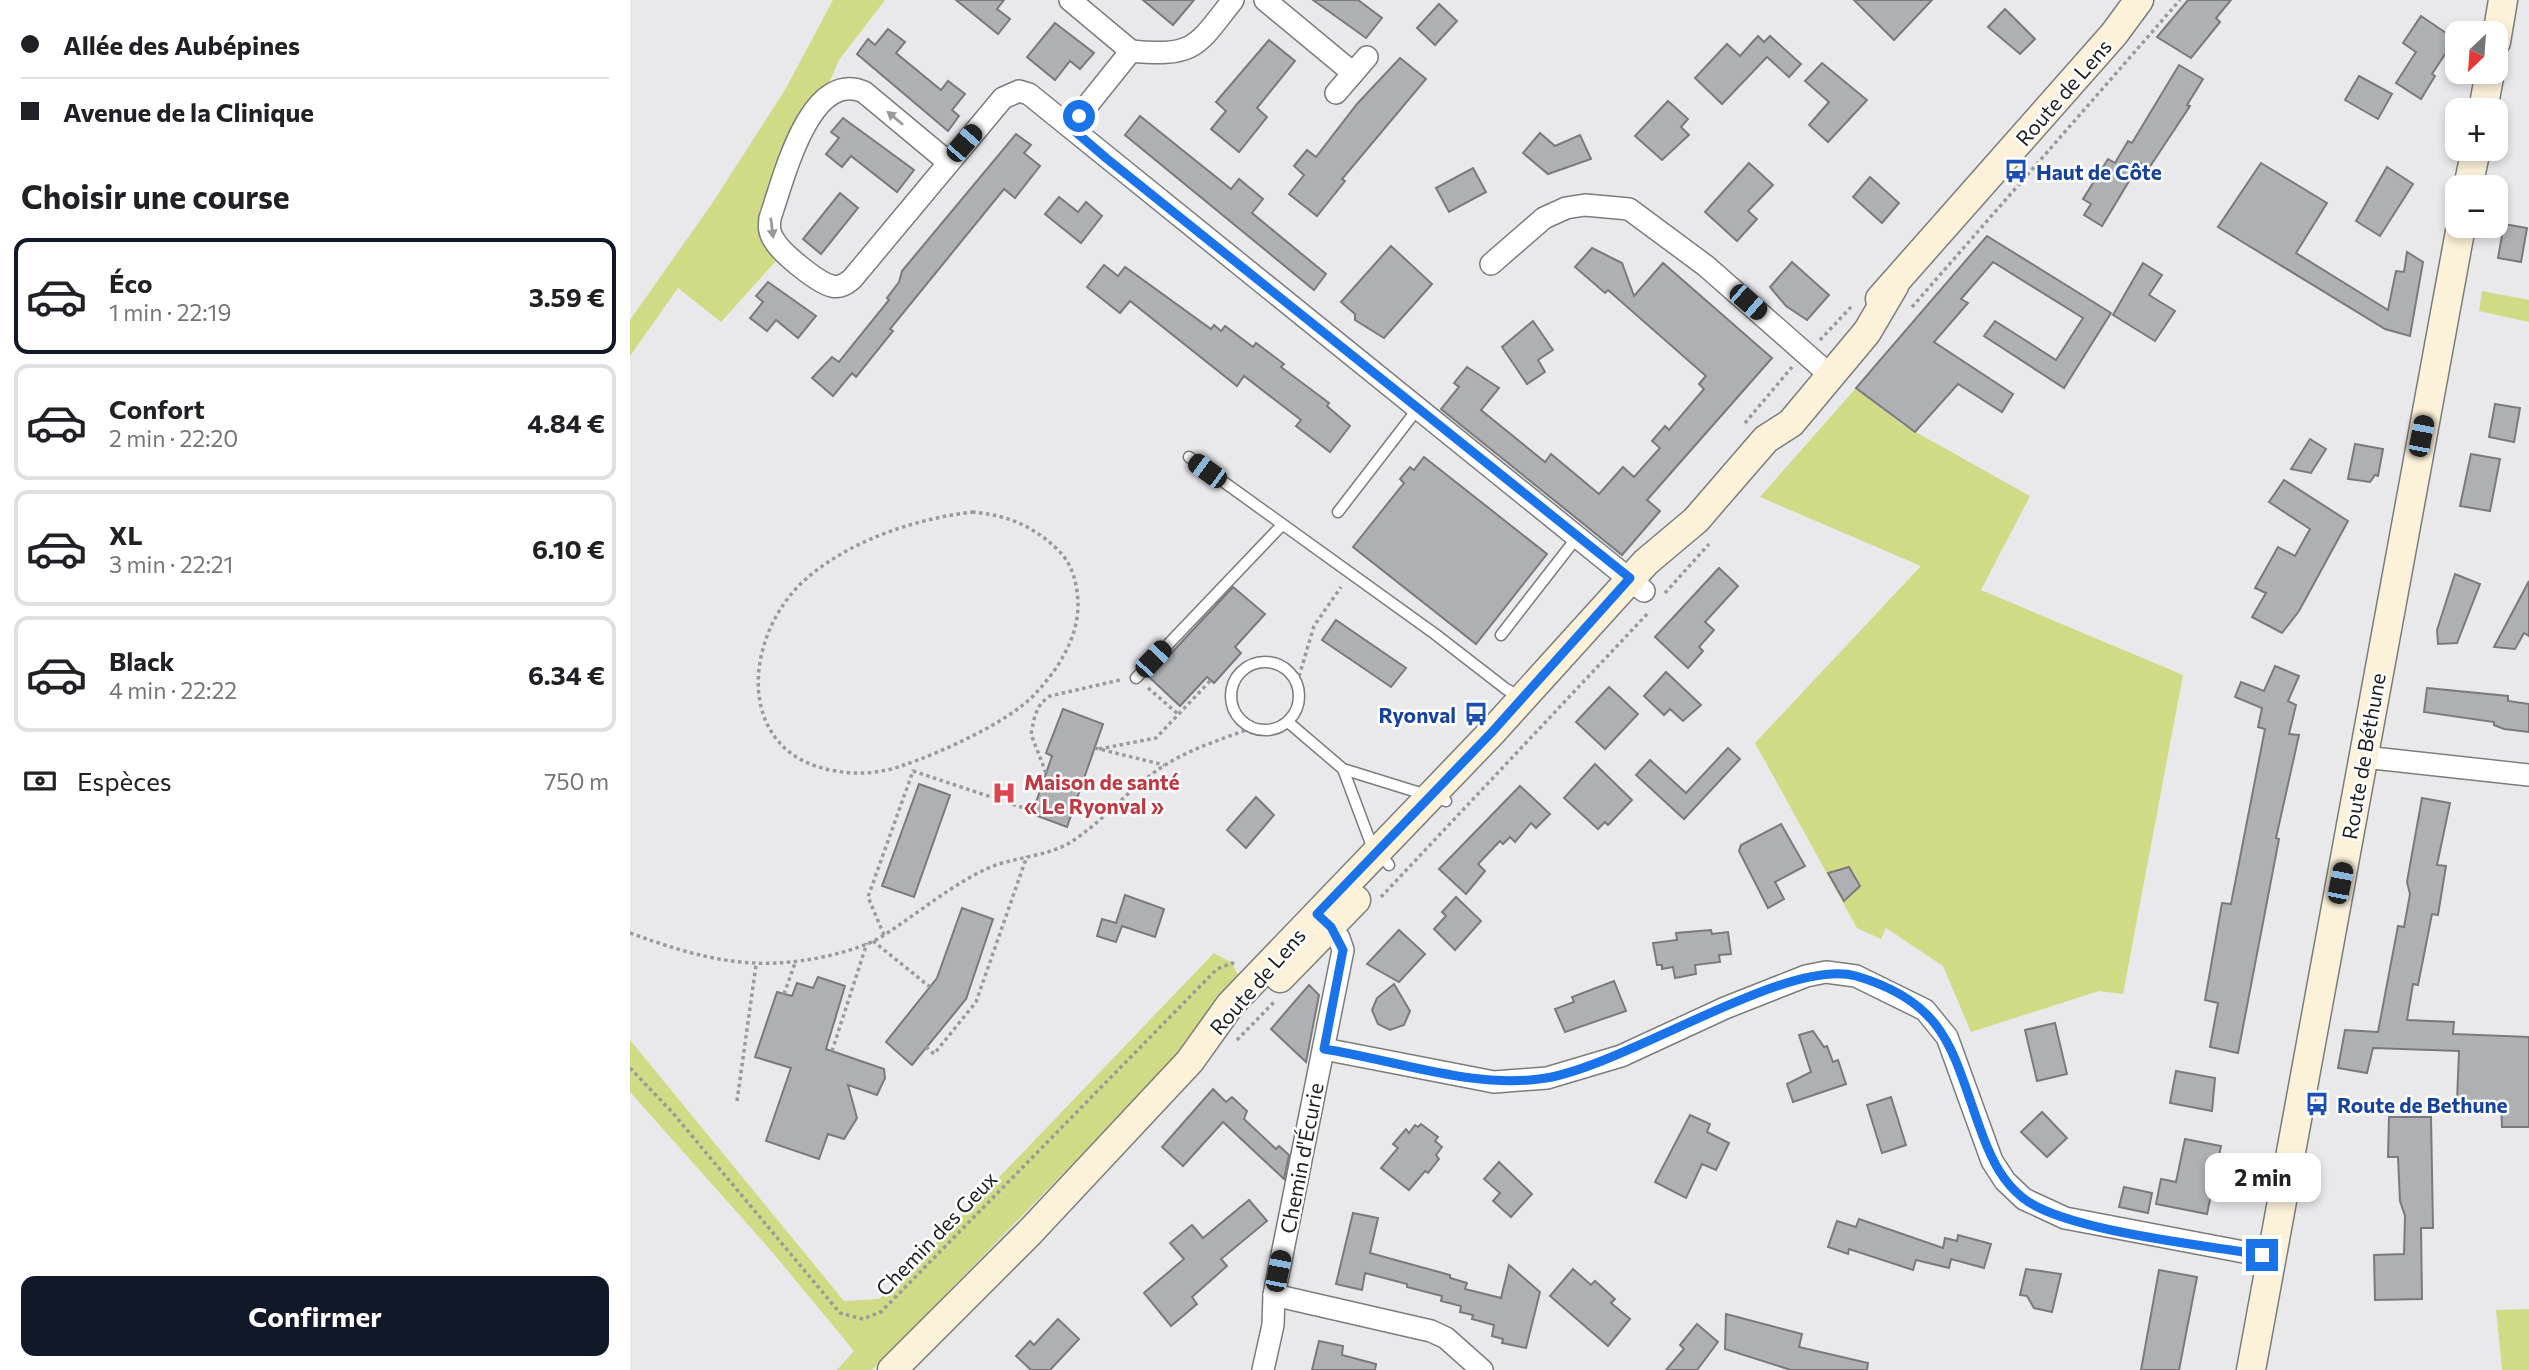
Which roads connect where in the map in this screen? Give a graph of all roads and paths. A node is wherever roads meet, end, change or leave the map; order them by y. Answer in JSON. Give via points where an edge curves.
{"nodes":[{"id":1,"x":1070,"y":0,"type":"edge"},
{"id":2,"x":1233,"y":0,"type":"edge"},
{"id":3,"x":1265,"y":0,"type":"edge"},
{"id":4,"x":2139,"y":0,"type":"edge"},
{"id":5,"x":2152,"y":0,"type":"edge"},
{"id":6,"x":2503,"y":0,"type":"edge"},
{"id":7,"x":2500,"y":21,"type":"edge"},
{"id":8,"x":2123,"y":24,"type":"junction"},
{"id":9,"x":1132,"y":51,"type":"junction"},
{"id":10,"x":1367,"y":57,"type":"dead end"},
{"id":11,"x":1353,"y":73,"type":"junction"},
{"id":12,"x":1336,"y":93,"type":"dead end"},
{"id":13,"x":1070,"y":127,"type":"junction"},
{"id":14,"x":948,"y":162,"type":"junction"},
{"id":15,"x":2459,"y":238,"type":"edge"},
{"id":16,"x":1491,"y":264,"type":"dead end"},
{"id":17,"x":1824,"y":370,"type":"junction"},
{"id":18,"x":1419,"y":407,"type":"junction"},
{"id":19,"x":1189,"y":457,"type":"dead end"},
{"id":20,"x":1338,"y":512,"type":"dead end"},
{"id":21,"x":1282,"y":525,"type":"junction"},
{"id":22,"x":1578,"y":536,"type":"junction"},
{"id":23,"x":1351,"y":574,"type":"junction"},
{"id":24,"x":1637,"y":584,"type":"junction"},
{"id":25,"x":1501,"y":635,"type":"dead end"},
{"id":26,"x":1136,"y":678,"type":"junction"},
{"id":27,"x":1211,"y":680,"type":"dead end"},
{"id":28,"x":1297,"y":683,"type":"junction"},
{"id":29,"x":1033,"y":696,"type":"junction"},
{"id":30,"x":1522,"y":697,"type":"junction"},
{"id":31,"x":1041,"y":703,"type":"junction"},
{"id":32,"x":1178,"y":714,"type":"junction"},
{"id":33,"x":1288,"y":722,"type":"junction"},
{"id":34,"x":1252,"y":728,"type":"junction"},
{"id":35,"x":2364,"y":757,"type":"junction"},
{"id":36,"x":1166,"y":765,"type":"junction"},
{"id":37,"x":1343,"y":769,"type":"junction"},
{"id":38,"x":1046,"y":773,"type":"dead end"},
{"id":39,"x":2529,"y":775,"type":"edge"},
{"id":40,"x":1437,"y":798,"type":"junction"},
{"id":41,"x":1033,"y":811,"type":"dead end"},
{"id":42,"x":1027,"y":856,"type":"junction"},
{"id":43,"x":1382,"y":858,"type":"junction"},
{"id":44,"x":1324,"y":920,"type":"junction"},
{"id":45,"x":630,"y":933,"type":"edge"},
{"id":46,"x":884,"y":935,"type":"junction"},
{"id":47,"x":873,"y":941,"type":"junction"},
{"id":48,"x":867,"y":943,"type":"junction"},
{"id":49,"x":795,"y":962,"type":"junction"},
{"id":50,"x":756,"y":965,"type":"junction"},
{"id":51,"x":930,"y":987,"type":"dead end"},
{"id":52,"x":1263,"y":993,"type":"junction"},
{"id":53,"x":784,"y":994,"type":"dead end"},
{"id":54,"x":926,"y":1047,"type":"dead end"},
{"id":55,"x":1324,"y":1049,"type":"junction"},
{"id":56,"x":832,"y":1051,"type":"dead end"},
{"id":57,"x":630,"y":1068,"type":"edge"},
{"id":58,"x":737,"y":1101,"type":"dead end"},
{"id":59,"x":2270,"y":1257,"type":"junction"},
{"id":60,"x":1274,"y":1295,"type":"junction"},
{"id":61,"x":892,"y":1370,"type":"edge"},
{"id":62,"x":1263,"y":1370,"type":"edge"},
{"id":63,"x":1482,"y":1370,"type":"edge"},
{"id":64,"x":2251,"y":1370,"type":"edge"}],
"edges":[{"from":1,"to":9,"type":"street"},
{"from":2,"to":9,"type":"street","via":[[1203,38],[1187,50],[1163,54]]},
{"from":3,"to":11,"type":"street"},
{"from":4,"to":8,"type":"main road","name":"Route de Lens"},
{"from":5,"to":8,"type":"main road","name":"Route de Lens"},
{"from":6,"to":7,"type":"main road"},
{"from":8,"to":17,"type":"main road","name":"Route de Lens","via":[[1894,286],[1854,321]]},
{"from":9,"to":13,"type":"street"},
{"from":10,"to":11,"type":"street"},
{"from":11,"to":12,"type":"street"},
{"from":13,"to":14,"type":"street","via":[[1029,94],[1011,93]]},
{"from":13,"to":18,"type":"street"},
{"from":14,"to":14,"type":"street","one_way":true,"via":[[864,92],[842,88],[822,102],[801,133],[769,231],[784,252],[823,282],[843,286]]},
{"from":15,"to":35,"type":"main road","name":"Route de Béthune"},
{"from":16,"to":17,"type":"street","via":[[1544,218],[1566,208],[1629,209],[1706,266]]},
{"from":17,"to":24,"type":"main road","name":"Route de Lens","via":[[1776,410],[1766,439],[1696,520],[1657,550]]},
{"from":18,"to":20,"type":"lane"},
{"from":18,"to":22,"type":"street"},
{"from":19,"to":21,"type":"lane"},
{"from":21,"to":23,"type":"lane"},
{"from":21,"to":26,"type":"lane"},
{"from":22,"to":24,"type":"street"},
{"from":22,"to":25,"type":"lane"},
{"from":23,"to":28,"type":"path","via":[[1314,626]]},
{"from":23,"to":30,"type":"lane"},
{"from":24,"to":30,"type":"main road","name":"Route de Lens"},
{"from":24,"to":40,"type":"main road"},
{"from":26,"to":31,"type":"path","via":[[1061,694]]},
{"from":26,"to":32,"type":"path"},
{"from":27,"to":32,"type":"path"},
{"from":28,"to":33,"type":"lane","via":[[1300,700]]},
{"from":28,"to":34,"type":"lane","via":[[1284,667],[1272,662],[1248,666],[1238,674],[1231,698],[1234,710]]},
{"from":29,"to":29,"type":"path","via":[[995,722],[904,766],[841,772],[800,759],[769,732],[759,663],[777,612],[806,579],[836,557],[924,521],[972,512],[994,514],[1035,530],[1056,548],[1069,564],[1078,593],[1072,638],[1062,660]]},
{"from":29,"to":31,"type":"path"},
{"from":30,"to":40,"type":"main road","name":"Route de Lens"},
{"from":31,"to":38,"type":"path","via":[[1031,734]]},
{"from":32,"to":36,"type":"path","via":[[1156,737],[1097,748]]},
{"from":33,"to":34,"type":"lane","via":[[1264,731]]},
{"from":33,"to":37,"type":"lane"},
{"from":34,"to":36,"type":"path"},
{"from":35,"to":39,"type":"street"},
{"from":35,"to":59,"type":"main road","name":"Route de Béthune"},
{"from":36,"to":42,"type":"path","via":[[1071,842]]},
{"from":37,"to":40,"type":"lane"},
{"from":37,"to":43,"type":"lane","via":[[1355,807]]},
{"from":40,"to":43,"type":"main road","name":"Route de Lens"},
{"from":41,"to":46,"type":"path","via":[[913,771],[868,897]]},
{"from":42,"to":46,"type":"path","via":[[962,881]]},
{"from":42,"to":54,"type":"path","via":[[976,1002],[934,1054]]},
{"from":43,"to":44,"type":"main road","name":"Route de Lens"},
{"from":44,"to":52,"type":"main road","name":"Route de Lens"},
{"from":44,"to":55,"type":"street","name":"Chemin d'Écurie","via":[[1343,950]]},
{"from":45,"to":50,"type":"path","via":[[687,954]]},
{"from":46,"to":47,"type":"path"},
{"from":47,"to":48,"type":"path"},
{"from":47,"to":51,"type":"path"},
{"from":48,"to":49,"type":"path"},
{"from":48,"to":56,"type":"path"},
{"from":49,"to":50,"type":"path"},
{"from":49,"to":53,"type":"path"},
{"from":50,"to":58,"type":"path"},
{"from":52,"to":57,"type":"path","name":"Chemin des Geux","via":[[1247,969],[1232,963],[1217,969],[881,1312],[863,1319],[840,1313]]},
{"from":52,"to":61,"type":"main road","name":"Route de Lens","via":[[1230,1005],[1190,1061],[1031,1231]]},
{"from":55,"to":59,"type":"street","via":[[1494,1082],[1547,1078],[1621,1056],[1806,976],[1826,972],[1856,976],[1925,1010],[1947,1037],[1992,1160],[2024,1199],[2065,1218]]},
{"from":55,"to":60,"type":"street","name":"Chemin d'Écurie"},
{"from":59,"to":64,"type":"main road","name":"Route de Béthune"},
{"from":60,"to":62,"type":"street","name":"Chemin d'Écurie"},
{"from":60,"to":63,"type":"street","via":[[1431,1331],[1446,1338]]}]}
